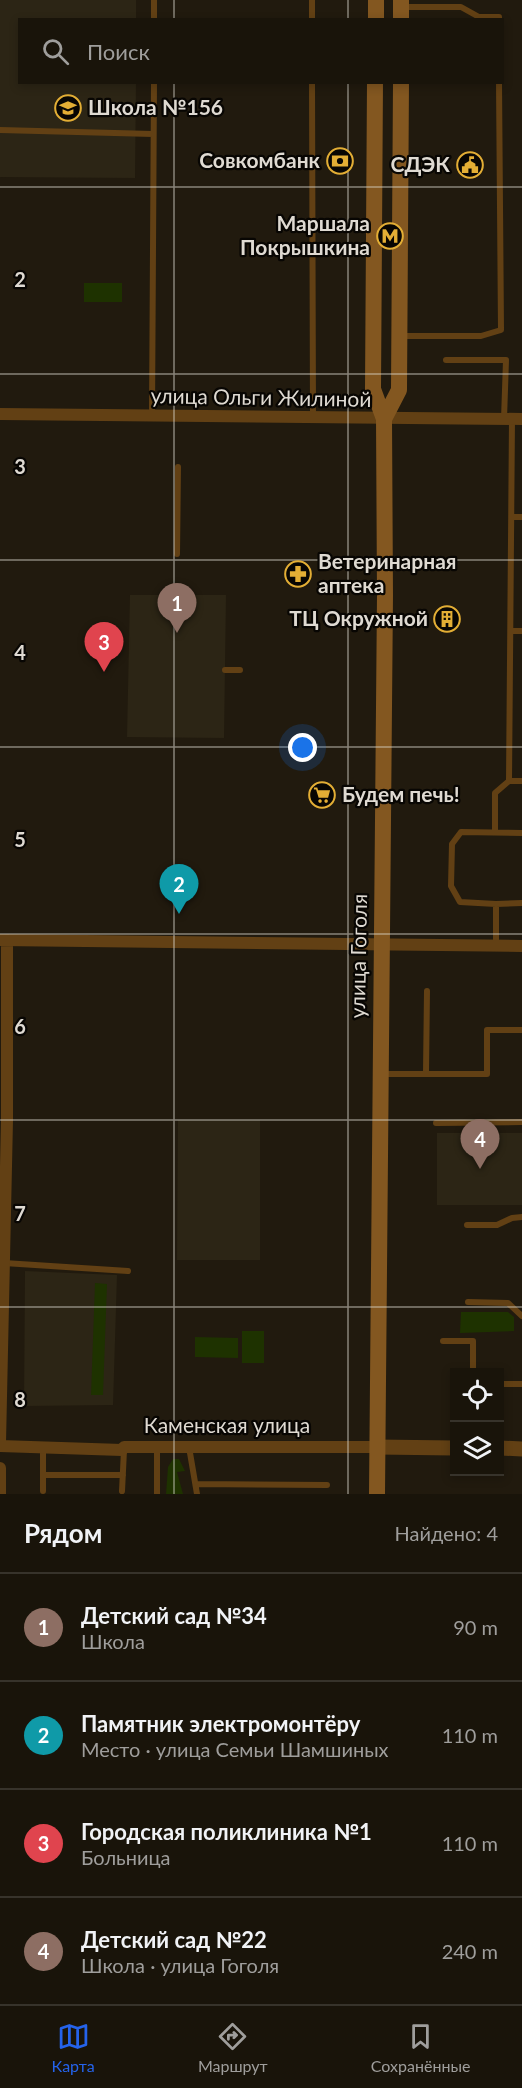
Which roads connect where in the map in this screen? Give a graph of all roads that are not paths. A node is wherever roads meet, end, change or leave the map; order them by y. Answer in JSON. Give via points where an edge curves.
{"nodes":[{"id":1,"x":154,"y":0,"type":"edge"},
{"id":2,"x":312,"y":0,"type":"edge"},
{"id":3,"x":376,"y":0,"type":"edge"},
{"id":4,"x":401,"y":9,"type":"edge"},
{"id":5,"x":154,"y":18,"type":"edge"},
{"id":6,"x":312,"y":18,"type":"edge"},
{"id":7,"x":376,"y":18,"type":"edge"},
{"id":8,"x":499,"y":18,"type":"edge"},
{"id":9,"x":154,"y":84,"type":"edge"},
{"id":10,"x":312,"y":84,"type":"edge"},
{"id":11,"x":375,"y":84,"type":"edge"},
{"id":12,"x":401,"y":84,"type":"edge"},
{"id":13,"x":499,"y":84,"type":"edge"},
{"id":14,"x":0,"y":130,"type":"edge"},
{"id":15,"x":153,"y":134,"type":"junction"},
{"id":16,"x":401,"y":336,"type":"junction"},
{"id":17,"x":446,"y":360,"type":"dead end"},
{"id":18,"x":0,"y":414,"type":"edge"},
{"id":19,"x":152,"y":416,"type":"junction"},
{"id":20,"x":313,"y":418,"type":"junction"},
{"id":21,"x":384,"y":419,"type":"junction"},
{"id":22,"x":513,"y":419,"type":"edge"},
{"id":23,"x":178,"y":467,"type":"dead end"},
{"id":24,"x":512,"y":517,"type":"junction"},
{"id":25,"x":522,"y":517,"type":"edge"},
{"id":26,"x":177,"y":554,"type":"dead end"},
{"id":27,"x":511,"y":631,"type":"junction"},
{"id":28,"x":522,"y":631,"type":"edge"},
{"id":29,"x":225,"y":670,"type":"dead end"},
{"id":30,"x":240,"y":670,"type":"dead end"},
{"id":31,"x":509,"y":781,"type":"junction"},
{"id":32,"x":522,"y":781,"type":"edge"},
{"id":33,"x":495,"y":832,"type":"junction"},
{"id":34,"x":522,"y":833,"type":"edge"},
{"id":35,"x":522,"y":903,"type":"edge"},
{"id":36,"x":496,"y":904,"type":"junction"},
{"id":37,"x":3,"y":940,"type":"edge"},
{"id":38,"x":382,"y":945,"type":"junction"},
{"id":39,"x":496,"y":945,"type":"junction"},
{"id":40,"x":522,"y":946,"type":"edge"},
{"id":41,"x":427,"y":991,"type":"dead end"},
{"id":42,"x":522,"y":1030,"type":"edge"},
{"id":43,"x":426,"y":1073,"type":"junction"},
{"id":44,"x":381,"y":1074,"type":"junction"},
{"id":45,"x":522,"y":1122,"type":"edge"},
{"id":46,"x":436,"y":1123,"type":"dead end"},
{"id":47,"x":522,"y":1217,"type":"edge"},
{"id":48,"x":467,"y":1225,"type":"dead end"},
{"id":49,"x":4,"y":1263,"type":"junction"},
{"id":50,"x":128,"y":1271,"type":"dead end"},
{"id":51,"x":1,"y":1290,"type":"edge"},
{"id":52,"x":468,"y":1302,"type":"dead end"},
{"id":53,"x":522,"y":1316,"type":"edge"},
{"id":54,"x":443,"y":1341,"type":"dead end"},
{"id":55,"x":473,"y":1368,"type":"edge"},
{"id":56,"x":504,"y":1384,"type":"edge"},
{"id":57,"x":522,"y":1384,"type":"edge"},
{"id":58,"x":0,"y":1445,"type":"edge"},
{"id":59,"x":43,"y":1447,"type":"junction"},
{"id":60,"x":124,"y":1447,"type":"junction"},
{"id":61,"x":157,"y":1447,"type":"junction"},
{"id":62,"x":189,"y":1447,"type":"junction"},
{"id":63,"x":377,"y":1447,"type":"junction"},
{"id":64,"x":450,"y":1448,"type":"edge"},
{"id":65,"x":504,"y":1448,"type":"edge"},
{"id":66,"x":522,"y":1449,"type":"edge"},
{"id":67,"x":0,"y":1468,"type":"edge"},
{"id":68,"x":43,"y":1475,"type":"junction"},
{"id":69,"x":123,"y":1475,"type":"junction"},
{"id":70,"x":196,"y":1484,"type":"junction"},
{"id":71,"x":327,"y":1485,"type":"dead end"},
{"id":72,"x":42,"y":1491,"type":"dead end"},
{"id":73,"x":122,"y":1491,"type":"dead end"},
{"id":74,"x":0,"y":1494,"type":"edge"},
{"id":75,"x":157,"y":1494,"type":"edge"},
{"id":76,"x":197,"y":1494,"type":"edge"},
{"id":77,"x":377,"y":1494,"type":"edge"}],
"edges":[{"from":1,"to":5,"type":"lane"},
{"from":2,"to":6,"type":"lane"},
{"from":3,"to":7,"type":"main road"},
{"from":4,"to":8,"type":"lane","via":[[461,7],[479,16]]},
{"from":9,"to":15,"type":"lane"},
{"from":10,"to":20,"type":"lane"},
{"from":11,"to":21,"type":"main road","name":"улица Гоголя","via":[[373,389]]},
{"from":12,"to":16,"type":"main road","name":"улица Гоголя"},
{"from":13,"to":16,"type":"lane","via":[[501,330],[481,336]]},
{"from":14,"to":15,"type":"lane"},
{"from":15,"to":19,"type":"lane"},
{"from":16,"to":21,"type":"main road","name":"улица Гоголя","via":[[399,390]]},
{"from":17,"to":22,"type":"lane","via":[[506,360]]},
{"from":18,"to":19,"type":"street","name":"улица Ольги Жилиной"},
{"from":19,"to":20,"type":"street","name":"улица Ольги Жилиной"},
{"from":20,"to":21,"type":"street","name":"улица Ольги Жилиной"},
{"from":21,"to":22,"type":"street","name":"улица Ольги Жилиной"},
{"from":21,"to":38,"type":"main road","name":"улица Гоголя"},
{"from":22,"to":24,"type":"lane"},
{"from":23,"to":26,"type":"lane"},
{"from":24,"to":25,"type":"lane"},
{"from":24,"to":27,"type":"lane"},
{"from":27,"to":28,"type":"lane"},
{"from":27,"to":31,"type":"lane"},
{"from":29,"to":30,"type":"lane"},
{"from":31,"to":32,"type":"lane"},
{"from":31,"to":33,"type":"lane","via":[[495,793]]},
{"from":33,"to":34,"type":"lane"},
{"from":33,"to":36,"type":"lane","via":[[461,832],[452,844],[451,886],[460,902]]},
{"from":35,"to":36,"type":"lane"},
{"from":36,"to":39,"type":"lane"},
{"from":37,"to":38,"type":"street"},
{"from":37,"to":49,"type":"street","via":[[7,1120]]},
{"from":38,"to":39,"type":"street"},
{"from":38,"to":44,"type":"main road","name":"улица Гоголя"},
{"from":39,"to":40,"type":"street"},
{"from":41,"to":43,"type":"lane"},
{"from":42,"to":43,"type":"lane","via":[[487,1030],[487,1074]]},
{"from":43,"to":44,"type":"lane"},
{"from":44,"to":63,"type":"main road","name":"улица Гоголя"},
{"from":45,"to":46,"type":"lane"},
{"from":47,"to":48,"type":"lane","via":[[497,1225]]},
{"from":49,"to":50,"type":"lane"},
{"from":49,"to":51,"type":"street"},
{"from":51,"to":58,"type":"street"},
{"from":52,"to":53,"type":"lane","via":[[508,1303]]},
{"from":54,"to":55,"type":"lane","via":[[473,1341]]},
{"from":56,"to":57,"type":"lane"},
{"from":58,"to":59,"type":"street","name":"Каменская улица"},
{"from":59,"to":60,"type":"street","name":"Каменская улица"},
{"from":59,"to":68,"type":"lane"},
{"from":60,"to":61,"type":"street","name":"Каменская улица"},
{"from":60,"to":69,"type":"lane"},
{"from":61,"to":62,"type":"street","name":"Каменская улица"},
{"from":61,"to":75,"type":"lane"},
{"from":62,"to":63,"type":"street","name":"Каменская улица"},
{"from":62,"to":70,"type":"lane"},
{"from":63,"to":64,"type":"street","name":"Каменская улица"},
{"from":63,"to":77,"type":"main road","name":"улица Гоголя"},
{"from":65,"to":66,"type":"street"},
{"from":67,"to":74,"type":"street"},
{"from":68,"to":69,"type":"lane"},
{"from":68,"to":72,"type":"lane"},
{"from":69,"to":73,"type":"lane"},
{"from":70,"to":71,"type":"lane"},
{"from":70,"to":76,"type":"lane"}]}
